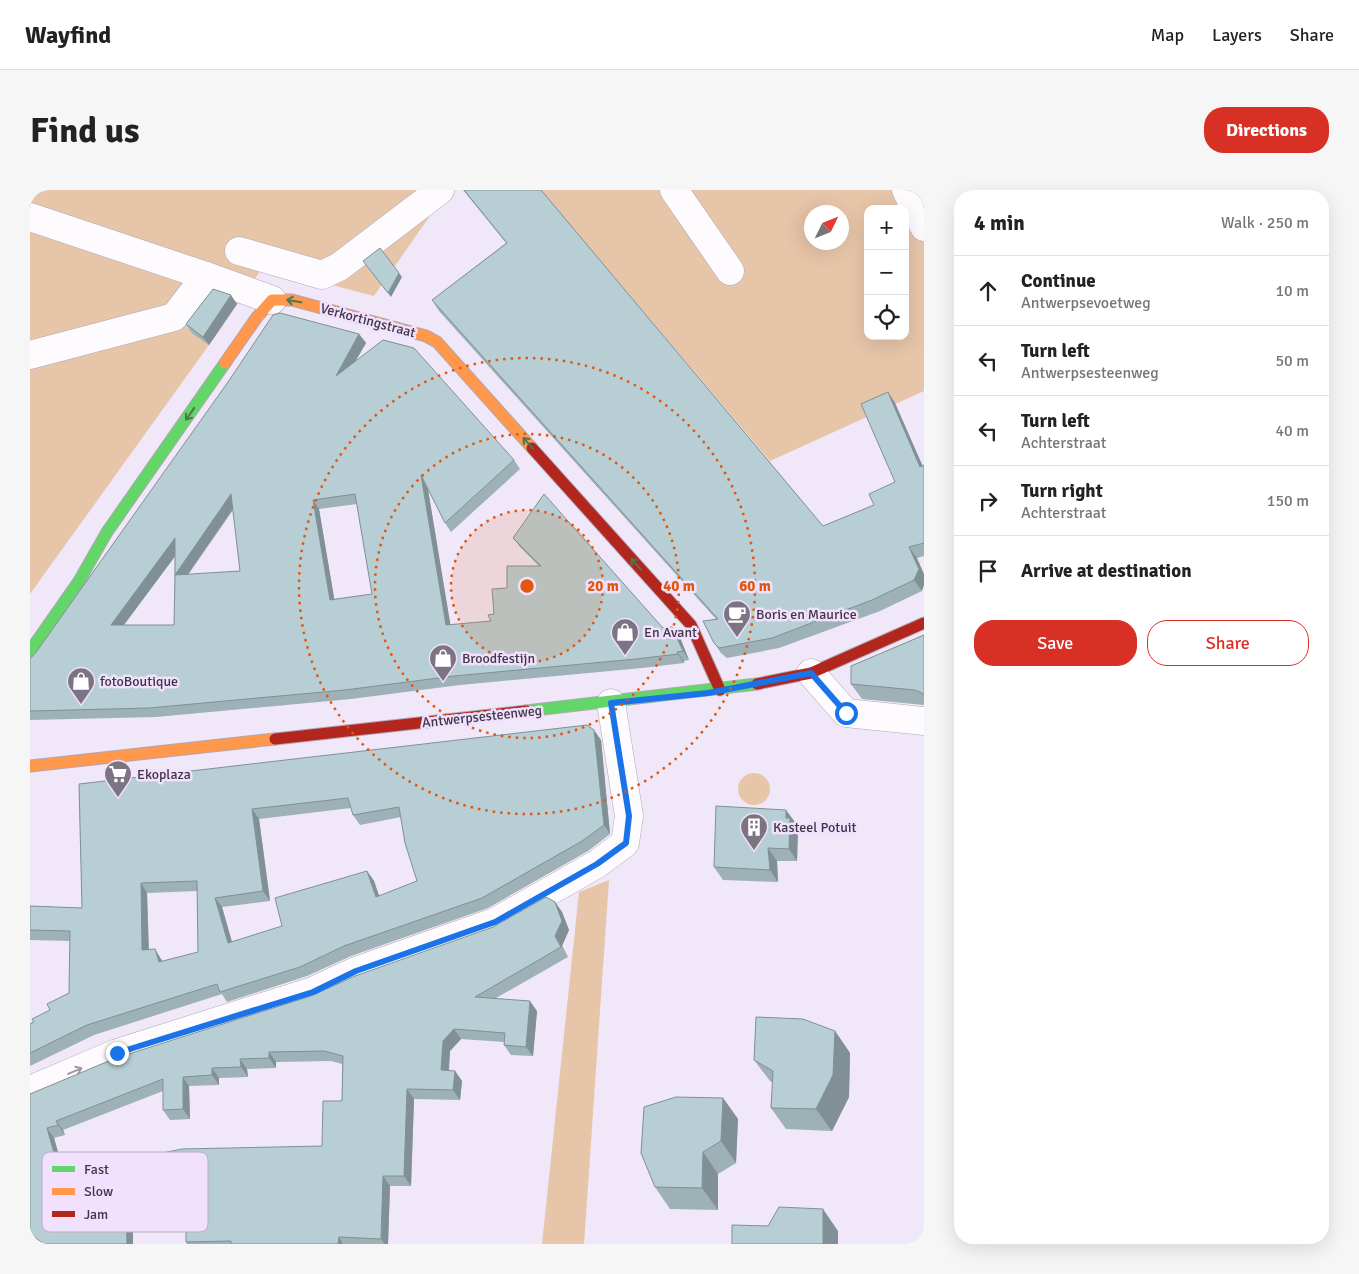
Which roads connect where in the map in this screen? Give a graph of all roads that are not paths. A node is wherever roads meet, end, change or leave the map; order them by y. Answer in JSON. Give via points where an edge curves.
{"nodes":[{"id":1,"x":440,"y":190,"type":"edge"},
{"id":2,"x":674,"y":190,"type":"edge"},
{"id":3,"x":906,"y":190,"type":"edge"},
{"id":4,"x":30,"y":217,"type":"edge"},
{"id":5,"x":924,"y":227,"type":"edge"},
{"id":6,"x":239,"y":251,"type":"dead end"},
{"id":7,"x":730,"y":271,"type":"dead end"},
{"id":8,"x":206,"y":276,"type":"junction"},
{"id":9,"x":272,"y":300,"type":"junction"},
{"id":10,"x":30,"y":355,"type":"edge"},
{"id":11,"x":924,"y":623,"type":"edge"},
{"id":12,"x":30,"y":651,"type":"edge"},
{"id":13,"x":811,"y":673,"type":"junction"},
{"id":14,"x":720,"y":690,"type":"junction"},
{"id":15,"x":611,"y":703,"type":"junction"},
{"id":16,"x":924,"y":721,"type":"edge"},
{"id":17,"x":30,"y":766,"type":"edge"},
{"id":18,"x":30,"y":1090,"type":"edge"}],
"edges":[{"from":1,"to":6,"type":"street","via":[[330,273],[311,273]]},
{"from":2,"to":7,"type":"street"},
{"from":3,"to":5,"type":"street"},
{"from":4,"to":8,"type":"street"},
{"from":8,"to":9,"type":"street"},
{"from":8,"to":10,"type":"street","via":[[174,317]]},
{"from":9,"to":12,"type":"street","one_way":true,"via":[[108,532],[79,581]]},
{"from":14,"to":9,"type":"street","name":"Verkortingstraat","one_way":true,"via":[[691,625],[437,342],[426,336],[292,300]]},
{"from":11,"to":13,"type":"street","name":"Antwerpsesteenweg"},
{"from":13,"to":14,"type":"street","name":"Antwerpsesteenweg"},
{"from":13,"to":16,"type":"street","via":[[846,713]]},
{"from":14,"to":15,"type":"street","name":"Antwerpsesteenweg"},
{"from":15,"to":17,"type":"street","name":"Antwerpsesteenweg"},
{"from":18,"to":15,"type":"street","one_way":true,"via":[[117,1053],[313,992],[356,971],[495,922],[597,864],[626,843],[629,816]]}]}
